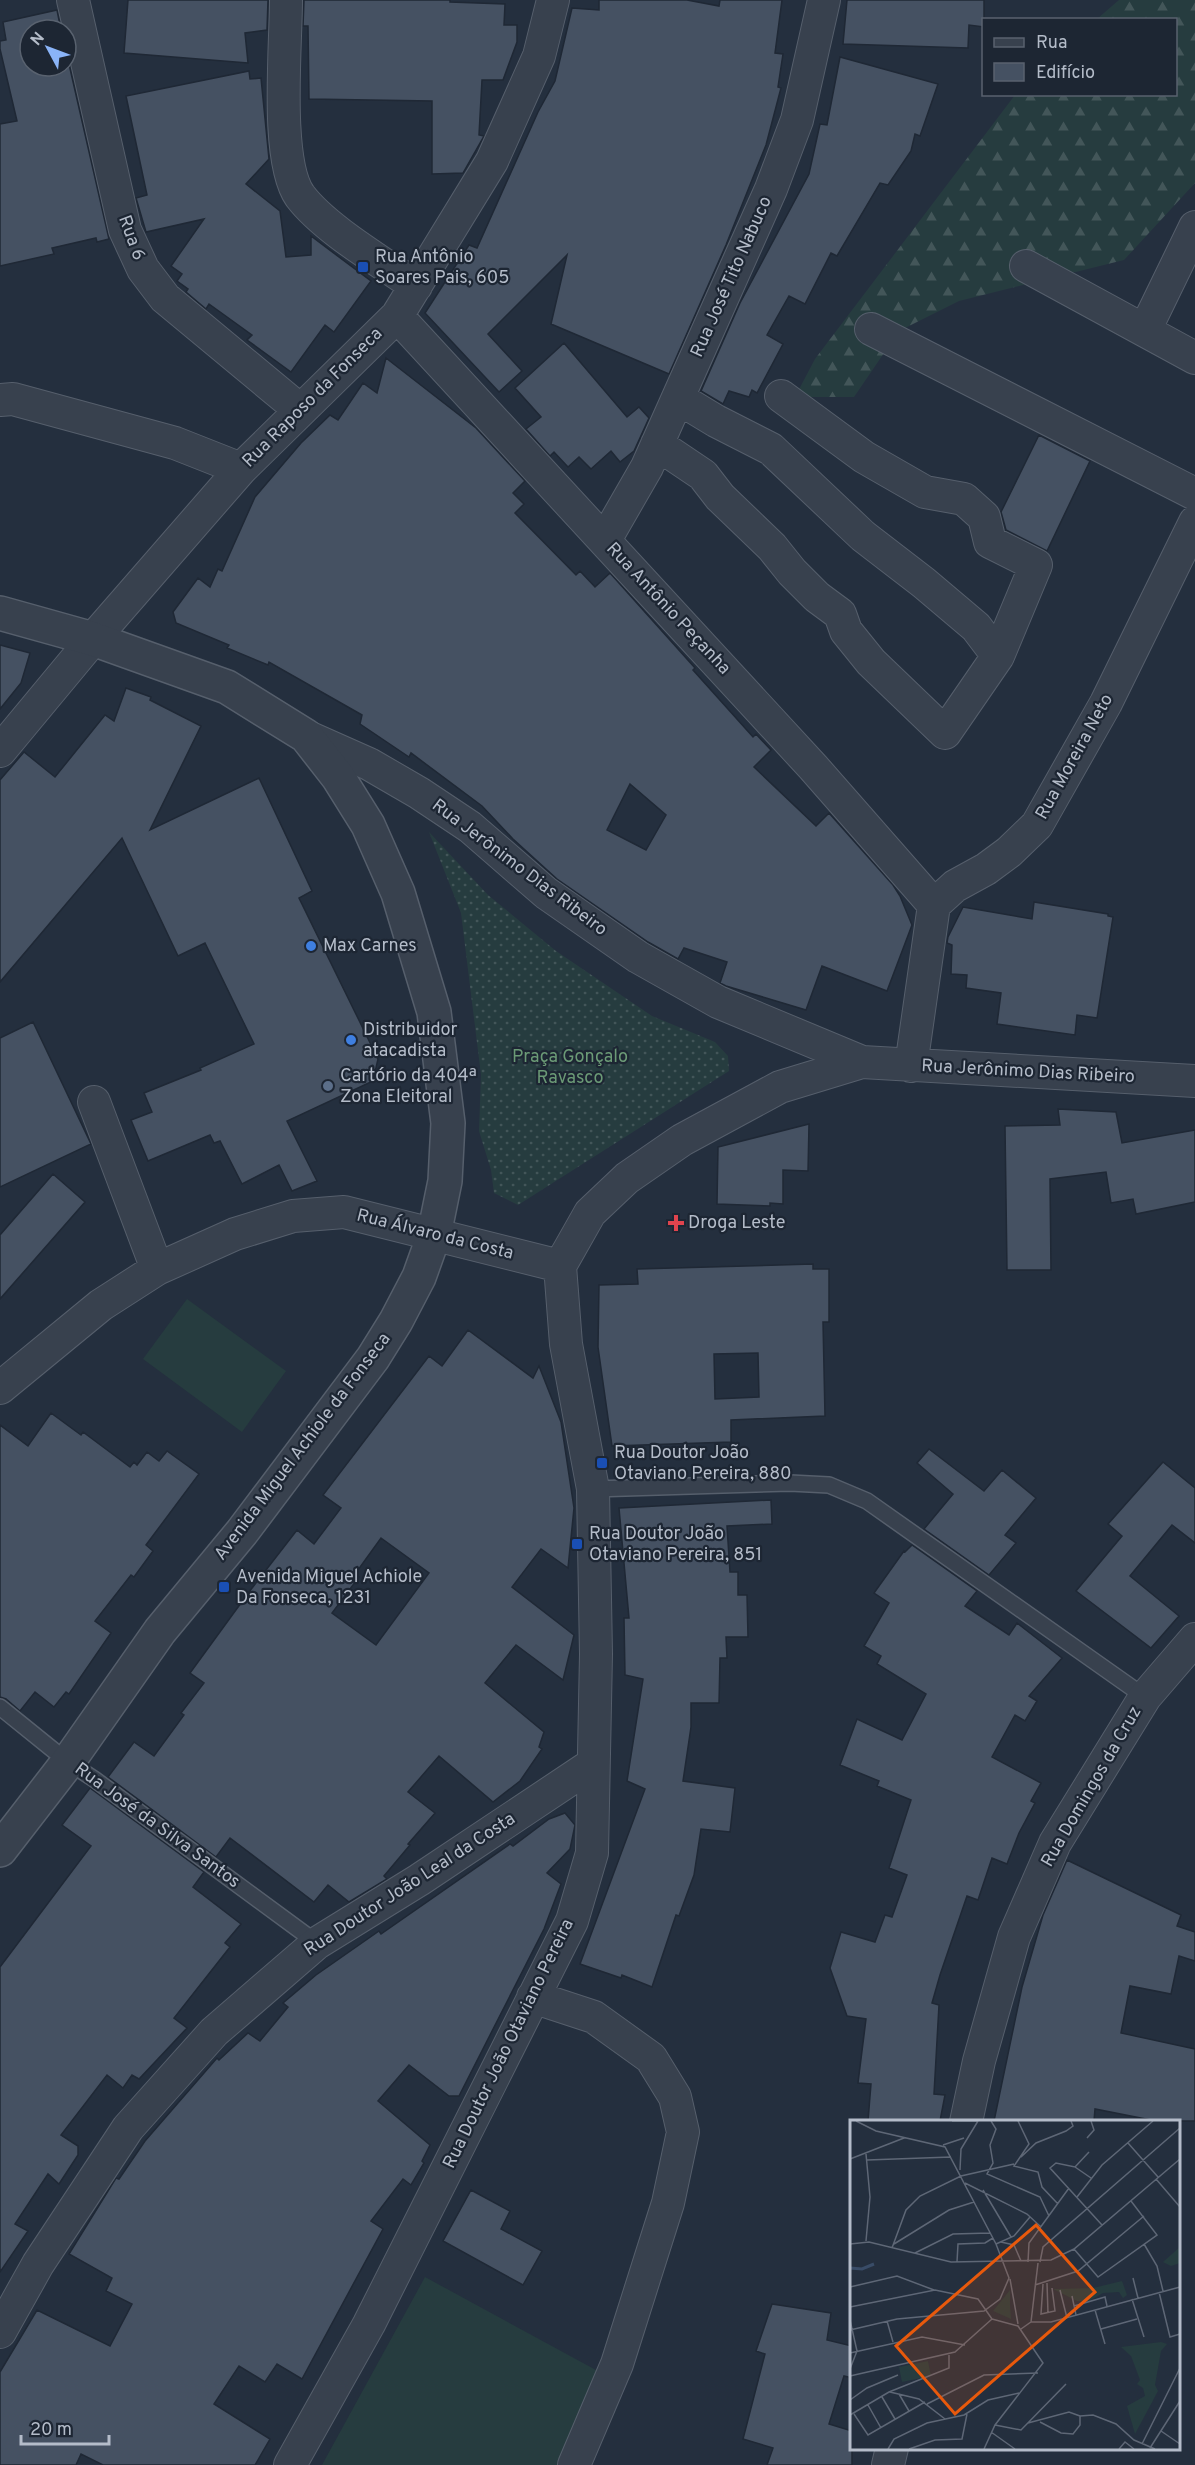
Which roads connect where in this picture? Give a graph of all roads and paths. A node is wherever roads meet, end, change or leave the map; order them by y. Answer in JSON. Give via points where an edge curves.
{"nodes":[{"id":1,"x":73,"y":0,"type":"edge"},
{"id":2,"x":286,"y":0,"type":"edge"},
{"id":3,"x":553,"y":0,"type":"edge"},
{"id":4,"x":824,"y":0,"type":"edge"},
{"id":5,"x":1195,"y":227,"type":"edge"},
{"id":6,"x":1026,"y":266,"type":"dead end"},
{"id":7,"x":416,"y":286,"type":"junction"},
{"id":8,"x":397,"y":316,"type":"junction"},
{"id":9,"x":871,"y":329,"type":"dead end"},
{"id":10,"x":1145,"y":330,"type":"junction"},
{"id":11,"x":1195,"y":358,"type":"edge"},
{"id":12,"x":781,"y":396,"type":"dead end"},
{"id":13,"x":678,"y":398,"type":"junction"},
{"id":14,"x":0,"y":400,"type":"edge"},
{"id":15,"x":300,"y":410,"type":"junction"},
{"id":16,"x":657,"y":444,"type":"junction"},
{"id":17,"x":242,"y":469,"type":"junction"},
{"id":18,"x":1195,"y":494,"type":"edge"},
{"id":19,"x":1195,"y":522,"type":"edge"},
{"id":20,"x":604,"y":540,"type":"junction"},
{"id":21,"x":0,"y":613,"type":"edge"},
{"id":22,"x":93,"y":639,"type":"junction"},
{"id":23,"x":998,"y":656,"type":"junction"},
{"id":24,"x":306,"y":736,"type":"junction"},
{"id":25,"x":0,"y":751,"type":"edge"},
{"id":26,"x":934,"y":905,"type":"junction"},
{"id":27,"x":862,"y":1062,"type":"junction"},
{"id":28,"x":911,"y":1066,"type":"junction"},
{"id":29,"x":1195,"y":1081,"type":"edge"},
{"id":30,"x":94,"y":1102,"type":"dead end"},
{"id":31,"x":434,"y":1235,"type":"junction"},
{"id":32,"x":560,"y":1266,"type":"junction"},
{"id":33,"x":157,"y":1269,"type":"junction"},
{"id":34,"x":0,"y":1388,"type":"edge"},
{"id":35,"x":593,"y":1489,"type":"junction"},
{"id":36,"x":1195,"y":1639,"type":"edge"},
{"id":37,"x":1145,"y":1697,"type":"junction"},
{"id":38,"x":0,"y":1707,"type":"edge"},
{"id":39,"x":68,"y":1762,"type":"junction"},
{"id":40,"x":593,"y":1764,"type":"junction"},
{"id":41,"x":0,"y":1850,"type":"edge"},
{"id":42,"x":317,"y":1943,"type":"junction"},
{"id":43,"x":533,"y":1997,"type":"junction"},
{"id":44,"x":966,"y":2120,"type":"edge"},
{"id":45,"x":0,"y":2332,"type":"edge"},
{"id":46,"x":892,"y":2450,"type":"edge"},
{"id":47,"x":290,"y":2465,"type":"edge"},
{"id":48,"x":574,"y":2465,"type":"edge"},
{"id":49,"x":888,"y":2465,"type":"edge"}],
"edges":[{"from":1,"to":15,"type":"street","name":"Rua 6","via":[[125,230],[143,269],[165,298]]},
{"from":2,"to":7,"type":"street","via":[[285,130],[289,165],[299,194],[319,217]]},
{"from":3,"to":7,"type":"street","name":"Rua Raposo da Fonseca","via":[[539,56],[492,161]]},
{"from":4,"to":13,"type":"street","name":"Rua José Tito Nabuco","via":[[797,120],[771,189]]},
{"from":5,"to":10,"type":"street"},
{"from":6,"to":10,"type":"street"},
{"from":7,"to":8,"type":"street","name":"Rua Raposo da Fonseca"},
{"from":8,"to":15,"type":"street","name":"Rua Raposo da Fonseca"},
{"from":8,"to":20,"type":"street","name":"Rua Antônio Peçanha"},
{"from":9,"to":18,"type":"street"},
{"from":10,"to":11,"type":"street"},
{"from":12,"to":23,"type":"street","via":[[864,457],[926,492],[964,499],[984,517],[990,542],[1036,565]]},
{"from":13,"to":16,"type":"street","name":"Rua José Tito Nabuco"},
{"from":13,"to":23,"type":"street","via":[[771,450],[863,536],[976,627]]},
{"from":14,"to":17,"type":"street","via":[[13,399],[175,444]]},
{"from":15,"to":17,"type":"street","name":"Rua Raposo da Fonseca"},
{"from":16,"to":20,"type":"street","name":"Rua José Tito Nabuco"},
{"from":16,"to":23,"type":"street","via":[[703,475],[792,572],[840,614],[846,631],[871,662],[945,733]]},
{"from":17,"to":22,"type":"street","name":"Rua Raposo da Fonseca"},
{"from":19,"to":26,"type":"street","name":"Rua Moreira Neto","via":[[1106,703],[1037,825],[1009,852],[954,886]]},
{"from":20,"to":26,"type":"street","name":"Rua Antônio Peçanha"},
{"from":21,"to":22,"type":"street","name":"Avenida Miguel Achiole da Fonseca"},
{"from":22,"to":24,"type":"street","name":"Avenida Miguel Achiole da Fonseca","via":[[227,687]]},
{"from":22,"to":25,"type":"street","name":"Rua Raposo da Fonseca"},
{"from":24,"to":27,"type":"street","name":"Rua Jerônimo Dias Ribeiro","via":[[369,764],[419,793],[470,827],[546,893],[638,957],[718,1002]]},
{"from":24,"to":31,"type":"street","name":"Avenida Miguel Achiole da Fonseca","via":[[368,825],[398,893],[434,1012],[448,1123],[445,1181]]},
{"from":26,"to":28,"type":"street"},
{"from":27,"to":28,"type":"street","name":"Rua Jerônimo Dias Ribeiro"},
{"from":27,"to":32,"type":"street","name":"Rua Jerônimo Dias Ribeiro","via":[[780,1087],[682,1140],[627,1178],[590,1213]]},
{"from":28,"to":29,"type":"street","name":"Rua Jerônimo Dias Ribeiro"},
{"from":30,"to":33,"type":"street"},
{"from":31,"to":32,"type":"street","name":"Rua Álvaro da Costa"},
{"from":31,"to":33,"type":"street","name":"Rua Álvaro da Costa","via":[[344,1212],[293,1216],[235,1234]]},
{"from":31,"to":39,"type":"street","name":"Avenida Miguel Achiole da Fonseca","via":[[419,1277],[374,1358],[242,1532],[160,1631]]},
{"from":32,"to":35,"type":"street","name":"Rua Doutor João Otaviano Pereira","via":[[566,1344]]},
{"from":33,"to":34,"type":"street","name":"Rua Álvaro da Costa","via":[[101,1305]]},
{"from":35,"to":37,"type":"lane","via":[[829,1485],[867,1502]]},
{"from":35,"to":40,"type":"street","name":"Rua Doutor João Otaviano Pereira","via":[[596,1654]]},
{"from":36,"to":37,"type":"street","name":"Rua Domingos da Cruz"},
{"from":37,"to":44,"type":"street","name":"Rua Domingos da Cruz","via":[[1055,1843],[1014,1937]]},
{"from":38,"to":39,"type":"lane","name":"Rua José da Silva Santos"},
{"from":39,"to":41,"type":"street","name":"Avenida Miguel Achiole da Fonseca"},
{"from":39,"to":42,"type":"lane","name":"Rua José da Silva Santos"},
{"from":40,"to":42,"type":"street","name":"Rua Doutor João Leal da Costa","via":[[420,1880]]},
{"from":40,"to":43,"type":"street","name":"Rua Doutor João Otaviano Pereira","via":[[592,1853],[572,1921]]},
{"from":42,"to":45,"type":"street","name":"Rua Doutor João Leal da Costa","via":[[214,2032],[128,2128],[38,2264]]},
{"from":43,"to":47,"type":"street","name":"Rua Doutor João Otaviano Pereira","via":[[369,2324]]},
{"from":43,"to":48,"type":"street","via":[[594,2017],[651,2058],[675,2097],[683,2132],[668,2203],[617,2364]]},
{"from":46,"to":49,"type":"street"}]}
